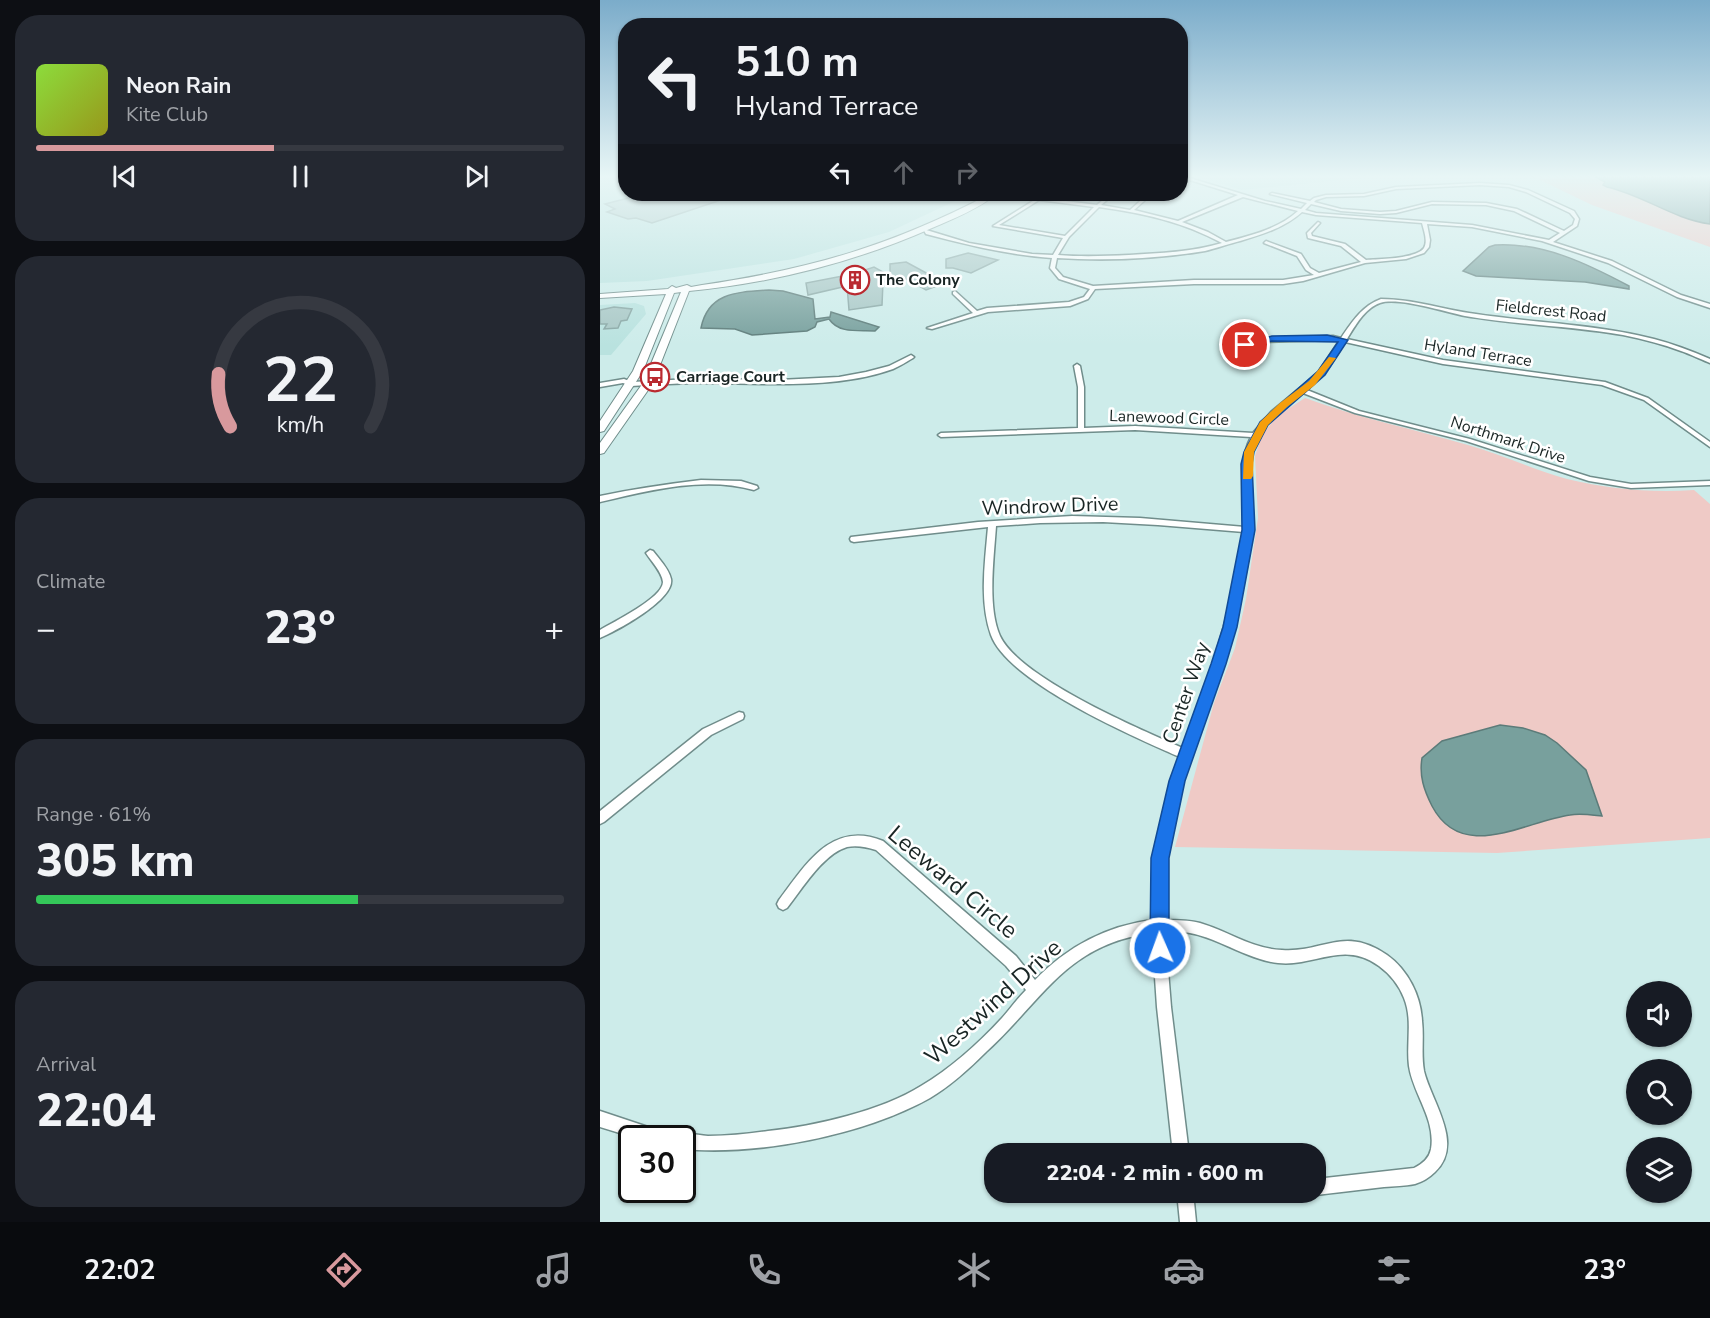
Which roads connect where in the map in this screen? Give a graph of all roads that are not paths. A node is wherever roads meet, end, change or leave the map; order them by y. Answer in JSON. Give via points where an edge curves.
{"nodes":[{"id":1,"x":903,"y":232,"type":"edge"},
{"id":2,"x":919,"y":232,"type":"edge"},
{"id":3,"x":927,"y":232,"type":"edge"},
{"id":4,"x":1036,"y":232,"type":"edge"},
{"id":5,"x":1070,"y":232,"type":"edge"},
{"id":6,"x":1198,"y":232,"type":"edge"},
{"id":7,"x":1266,"y":232,"type":"edge"},
{"id":8,"x":1310,"y":232,"type":"edge"},
{"id":9,"x":1426,"y":232,"type":"edge"},
{"id":10,"x":1505,"y":232,"type":"edge"},
{"id":11,"x":1562,"y":232,"type":"edge"},
{"id":12,"x":1065,"y":237,"type":"junction"},
{"id":13,"x":1266,"y":242,"type":"dead end"},
{"id":14,"x":1550,"y":242,"type":"junction"},
{"id":15,"x":1227,"y":244,"type":"junction"},
{"id":16,"x":1054,"y":257,"type":"junction"},
{"id":17,"x":1365,"y":262,"type":"junction"},
{"id":18,"x":1318,"y":275,"type":"junction"},
{"id":19,"x":689,"y":282,"type":"junction"},
{"id":20,"x":675,"y":284,"type":"junction"},
{"id":21,"x":1093,"y":288,"type":"junction"},
{"id":22,"x":600,"y":289,"type":"edge"},
{"id":23,"x":685,"y":291,"type":"junction"},
{"id":24,"x":669,"y":293,"type":"junction"},
{"id":25,"x":955,"y":293,"type":"dead end"},
{"id":26,"x":600,"y":296,"type":"edge"},
{"id":27,"x":1385,"y":300,"type":"joint"},
{"id":28,"x":1710,"y":307,"type":"edge"},
{"id":29,"x":975,"y":312,"type":"junction"},
{"id":30,"x":930,"y":328,"type":"dead end"},
{"id":31,"x":1344,"y":340,"type":"junction"},
{"id":32,"x":1229,"y":354,"type":"dead end"},
{"id":33,"x":911,"y":357,"type":"dead end"},
{"id":34,"x":1710,"y":361,"type":"edge"},
{"id":35,"x":1077,"y":366,"type":"dead end"},
{"id":36,"x":648,"y":383,"type":"junction"},
{"id":37,"x":631,"y":384,"type":"junction"},
{"id":38,"x":600,"y":387,"type":"edge"},
{"id":39,"x":1303,"y":391,"type":"junction"},
{"id":40,"x":600,"y":429,"type":"edge"},
{"id":41,"x":1081,"y":429,"type":"junction"},
{"id":42,"x":941,"y":435,"type":"dead end"},
{"id":43,"x":1256,"y":435,"type":"junction"},
{"id":44,"x":1710,"y":445,"type":"edge"},
{"id":45,"x":600,"y":451,"type":"edge"},
{"id":46,"x":1710,"y":483,"type":"edge"},
{"id":47,"x":754,"y":488,"type":"dead end"},
{"id":48,"x":600,"y":499,"type":"edge"},
{"id":49,"x":992,"y":524,"type":"junction"},
{"id":50,"x":1249,"y":530,"type":"junction"},
{"id":51,"x":854,"y":539,"type":"dead end"},
{"id":52,"x":650,"y":553,"type":"dead end"},
{"id":53,"x":600,"y":634,"type":"edge"},
{"id":54,"x":739,"y":716,"type":"dead end"},
{"id":55,"x":1187,"y":754,"type":"junction"},
{"id":56,"x":600,"y":818,"type":"edge"},
{"id":57,"x":783,"y":904,"type":"dead end"},
{"id":58,"x":1158,"y":927,"type":"junction"},
{"id":59,"x":1034,"y":990,"type":"junction"},
{"id":60,"x":600,"y":1119,"type":"edge"},
{"id":61,"x":618,"y":1125,"type":"edge"},
{"id":62,"x":696,"y":1142,"type":"edge"},
{"id":63,"x":1180,"y":1143,"type":"edge"},
{"id":64,"x":1326,"y":1186,"type":"edge"},
{"id":65,"x":1186,"y":1203,"type":"edge"},
{"id":66,"x":1188,"y":1222,"type":"edge"}],
"edges":[{"from":1,"to":19,"type":"main road","via":[[808,261]]},
{"from":2,"to":23,"type":"main road","via":[[822,263],[754,280]]},
{"from":3,"to":16,"type":"street","via":[[969,244]]},
{"from":4,"to":12,"type":"street"},
{"from":5,"to":12,"type":"street"},
{"from":6,"to":15,"type":"street"},
{"from":7,"to":15,"type":"street"},
{"from":8,"to":17,"type":"street","via":[[1310,237],[1343,245]]},
{"from":9,"to":17,"type":"street","via":[[1427,247],[1422,252],[1406,258]]},
{"from":10,"to":14,"type":"street"},
{"from":11,"to":14,"type":"street"},
{"from":12,"to":16,"type":"street"},
{"from":13,"to":18,"type":"street","via":[[1299,255],[1308,269]]},
{"from":14,"to":28,"type":"street","via":[[1610,262],[1686,302]]},
{"from":15,"to":16,"type":"street","via":[[1157,255]]},
{"from":16,"to":21,"type":"street","via":[[1052,268],[1060,278]]},
{"from":17,"to":18,"type":"street"},
{"from":18,"to":21,"type":"street","via":[[1283,282]]},
{"from":19,"to":20,"type":"main road"},
{"from":19,"to":23,"type":"main road"},
{"from":20,"to":22,"type":"main road"},
{"from":20,"to":24,"type":"main road"},
{"from":21,"to":29,"type":"street","via":[[1086,298],[1070,303]]},
{"from":23,"to":24,"type":"main road"},
{"from":23,"to":36,"type":"main road"},
{"from":24,"to":26,"type":"main road"},
{"from":24,"to":37,"type":"main road"},
{"from":25,"to":29,"type":"street"},
{"from":27,"to":31,"type":"street","name":"Center Way","via":[[1364,313]]},
{"from":27,"to":34,"type":"street","name":"Fieldcrest Road","via":[[1484,317],[1603,329],[1654,341]]},
{"from":29,"to":30,"type":"street"},
{"from":31,"to":32,"type":"street","name":"Hyland Terrace","via":[[1253,341]]},
{"from":31,"to":39,"type":"street","name":"Center Way"},
{"from":31,"to":44,"type":"street","name":"Hyland Terrace","via":[[1443,362],[1616,387],[1646,399]]},
{"from":33,"to":36,"type":"street","via":[[886,370],[835,378],[767,383]]},
{"from":35,"to":41,"type":"street","name":"Lanewood Circle"},
{"from":36,"to":37,"type":"street"},
{"from":36,"to":45,"type":"main road"},
{"from":37,"to":38,"type":"street"},
{"from":37,"to":40,"type":"main road"},
{"from":39,"to":43,"type":"street","name":"Center Way","via":[[1271,415]]},
{"from":39,"to":46,"type":"street","name":"Northmark Drive","via":[[1366,415],[1468,440],[1589,479],[1640,486]]},
{"from":41,"to":42,"type":"street","name":"Lanewood Circle"},
{"from":41,"to":43,"type":"street","name":"Lanewood Circle"},
{"from":43,"to":50,"type":"street","name":"Center Way","via":[[1246,464]]},
{"from":47,"to":48,"type":"street","via":[[745,483],[663,487]]},
{"from":49,"to":50,"type":"street","name":"Windrow Drive","via":[[1104,519]]},
{"from":49,"to":51,"type":"street","name":"Windrow Drive"},
{"from":49,"to":55,"type":"street","via":[[991,623],[1009,656],[1024,670],[1122,726]]},
{"from":50,"to":55,"type":"street","name":"Center Way","via":[[1230,627]]},
{"from":52,"to":53,"type":"street","via":[[665,577],[665,590]]},
{"from":54,"to":56,"type":"street","via":[[707,732]]},
{"from":55,"to":58,"type":"street","name":"Center Way","via":[[1160,858]]},
{"from":57,"to":59,"type":"street","name":"Leeward Circle","via":[[837,844],[866,838],[879,844],[1011,961]]},
{"from":58,"to":59,"type":"street","name":"Westwind Drive","via":[[1113,935],[1086,948]]},
{"from":58,"to":63,"type":"street","name":"Center Way","via":[[1163,1014]]},
{"from":58,"to":64,"type":"street","name":"Westwind Drive","via":[[1193,927],[1270,956],[1292,957],[1341,947],[1357,948],[1372,953],[1399,976],[1411,995],[1417,1018],[1416,1059],[1419,1078],[1437,1122],[1440,1144],[1436,1162],[1414,1176]]},
{"from":59,"to":62,"type":"street","name":"Westwind Drive","via":[[969,1061],[924,1093],[887,1110],[809,1132],[748,1141]]},
{"from":60,"to":61,"type":"street"},
{"from":65,"to":66,"type":"street"}]}
